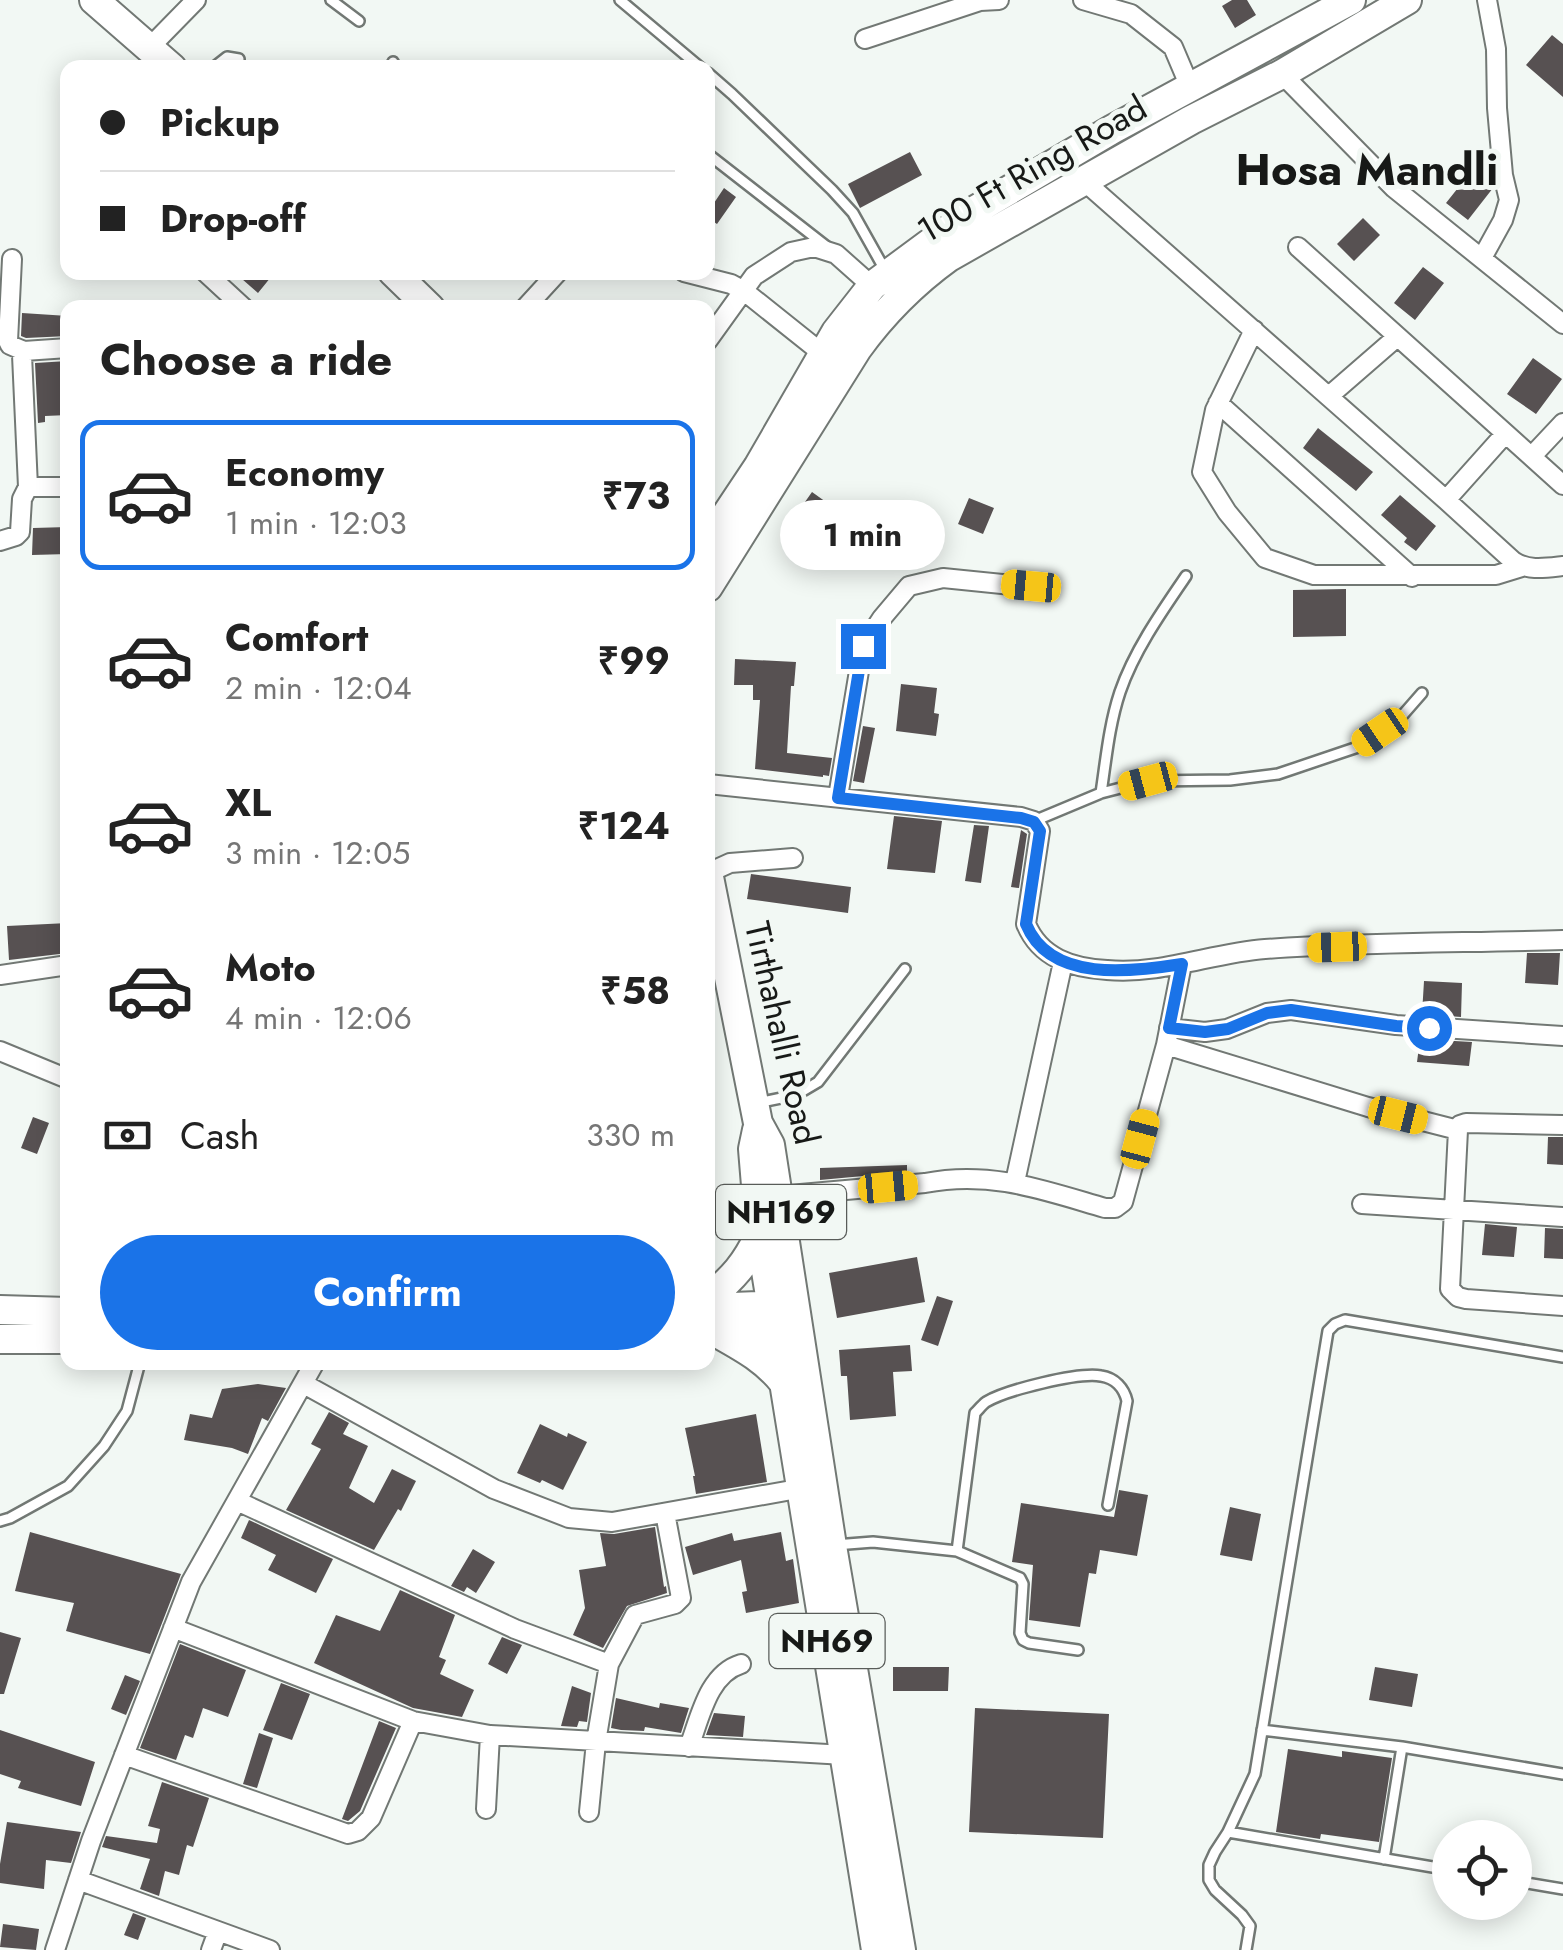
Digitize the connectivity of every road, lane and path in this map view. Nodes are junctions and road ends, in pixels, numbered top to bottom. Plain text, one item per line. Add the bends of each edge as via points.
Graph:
1 (94, 0) edge
2 (196, 0) edge
3 (331, 0) edge
4 (620, 0) edge
5 (999, 0) edge
6 (1083, 0) edge
7 (1351, 0) edge
8 (1408, 0) edge
9 (1486, 0) edge
10 (1321, 7) edge
11 (359, 21) dead end
12 (865, 38) dead end
13 (150, 47) junction
14 (164, 60) edge
15 (223, 60) edge
16 (238, 60) dead end
17 (691, 60) edge
18 (1282, 74) junction
19 (715, 79) edge
20 (1190, 88) junction
21 (715, 159) edge
22 (1084, 181) junction
23 (1298, 247) dead end
24 (836, 254) junction
25 (1482, 258) junction
26 (12, 259) dead end
27 (214, 280) edge
28 (401, 280) edge
29 (550, 280) edge
30 (715, 280) edge
31 (880, 280) junction
32 (744, 291) junction
33 (235, 300) edge
34 (422, 300) edge
35 (532, 300) edge
36 (1563, 324) edge
37 (715, 330) edge
38 (1254, 330) junction
39 (1397, 336) junction
40 (60, 348) edge
41 (24, 350) junction
42 (823, 354) junction
43 (1329, 396) junction
44 (1218, 403) junction
45 (1563, 423) edge
46 (1505, 434) junction
47 (1532, 456) junction
48 (1563, 485) edge
49 (28, 487) junction
50 (60, 487) edge
51 (1446, 500) junction
52 (715, 532) edge
53 (0, 541) edge
54 (1563, 566) edge
55 (1522, 567) junction
56 (1186, 576) dead end
57 (715, 577) edge
58 (1412, 577) junction
59 (1031, 586) dead end
60 (1422, 693) dead end
61 (715, 785) edge
62 (1101, 793) junction
63 (838, 798) junction
64 (1034, 822) junction
65 (792, 858) dead end
66 (715, 869) edge
67 (715, 907) edge
68 (1563, 940) edge
69 (1063, 962) junction
70 (1182, 964) junction
71 (60, 966) edge
72 (906, 969) dead end
73 (0, 975) edge
74 (1168, 1036) junction
75 (1563, 1036) edge
76 (0, 1051) edge
77 (60, 1075) edge
78 (756, 1113) junction
79 (1563, 1125) edge
80 (1458, 1130) junction
81 (1015, 1182) junction
82 (778, 1196) junction
83 (1362, 1204) dead end
84 (1452, 1211) junction
85 (1563, 1217) edge
86 (760, 1234) junction
87 (715, 1293) edge
88 (1563, 1306) edge
89 (0, 1310) edge
90 (60, 1312) edge
91 (785, 1318) junction
92 (715, 1325) edge
93 (715, 1328) edge
94 (0, 1339) edge
95 (60, 1339) edge
96 (1563, 1357) edge
97 (138, 1370) edge
98 (311, 1370) edge
99 (784, 1383) junction
100 (304, 1384) junction
101 (803, 1488) junction
102 (237, 1501) junction
103 (1108, 1505) dead end
104 (665, 1512) junction
105 (0, 1520) edge
106 (832, 1546) junction
107 (957, 1551) junction
108 (173, 1628) junction
109 (1078, 1650) dead end
110 (609, 1664) junction
111 (741, 1664) dead end
112 (413, 1721) junction
113 (1262, 1730) junction
114 (490, 1735) junction
115 (596, 1742) junction
116 (1402, 1747) junction
117 (690, 1748) junction
118 (845, 1755) junction
119 (124, 1756) junction
120 (1563, 1774) edge
121 (486, 1809) dead end
122 (589, 1812) dead end
123 (1228, 1832) junction
124 (1384, 1859) junction
125 (1432, 1867) edge
126 (78, 1880) junction
127 (1532, 1884) edge
128 (1563, 1889) edge
129 (218, 1931) junction
130 (55, 1950) edge
131 (210, 1950) edge
132 (270, 1950) edge
133 (876, 1950) edge
134 (901, 1950) edge
135 (1246, 1950) edge

1 - 13 main road
2 - 13 street
3 - 11 lane
4 - 17 lane
5 - 12 street
6 - 20 street via 1131,14 1173,47
7 - 10 main road, 100 Ft Ring Road
8 - 18 main road, 100 Ft Ring Road
9 - 25 street via 1509,200
10 - 20 main road, 100 Ft Ring Road
13 - 14 main road
15 - 16 lane
18 - 22 main road, 100 Ft Ring Road
18 - 25 street via 1394,188
19 - 31 lane via 853,213
20 - 31 main road, 100 Ft Ring Road via 972,212
21 - 24 lane
22 - 38 street
22 - 57 main road, 100 Ft Ring Road via 950,257 880,318
23 - 39 street
24 - 31 street
24 - 32 street via 814,247 791,252 754,276
25 - 36 street
26 - 41 street via 8,342
27 - 33 street
28 - 34 main road
29 - 35 street
30 - 32 street
31 - 42 main road, 100 Ft Ring Road
32 - 37 street
32 - 42 street
38 - 43 street
38 - 44 street
39 - 43 street
39 - 46 street
40 - 41 street
41 - 49 street
42 - 52 main road, 100 Ft Ring Road
43 - 51 street
44 - 58 street
44 - 58 street via 1202,472 1265,558 1314,575
45 - 47 street
46 - 47 street
46 - 51 street
47 - 48 street
49 - 50 street
49 - 53 street via 20,532
51 - 55 street
54 - 55 street
55 - 58 street via 1496,575
56 - 62 lane via 1120,690
59 - 63 street via 943,578 909,586 863,646
60 - 62 lane via 1402,717 1358,747 1278,774 1148,781
61 - 63 street
62 - 64 lane
63 - 64 street
64 - 69 street via 1040,831 1026,924 1041,948
65 - 66 street
67 - 78 main road, Tirthahalli Road / NH169
68 - 70 street via 1262,950
69 - 70 street via 1107,970
69 - 81 street
70 - 74 street
71 - 73 street
72 - 78 lane via 818,1082
74 - 75 street via 1216,1031 1291,1010 1396,1026
74 - 80 street via 1368,1108
74 - 81 street via 1123,1202 1105,1208
76 - 77 street
78 - 82 main road, Tirthahalli Road / NH169 via 770,1145
78 - 86 main road, NH169
79 - 80 street via 1466,1123
80 - 84 street
81 - 82 street via 948,1179
82 - 91 main road, Tirthahalli Road / NH169
83 - 84 street
84 - 85 street
84 - 88 street via 1450,1290 1458,1297
86 - 87 main road via 734,1277
86 - 91 main road, NH169
89 - 90 main road
91 - 92 main road
91 - 99 main road, NH69
91 - 106 main road, NH69
93 - 99 main road
94 - 95 main road
96 - 113 lane via 1345,1320 1328,1331
97 - 105 lane via 128,1411 68,1486
98 - 100 street
99 - 101 main road, NH69
100 - 102 street
100 - 104 street via 494,1489 569,1518 612,1522
101 - 104 street
101 - 118 main road, NH69
102 - 108 street
102 - 110 street via 514,1629
103 - 107 lane via 1127,1401 1116,1382 1101,1376 1059,1379 997,1397 975,1413
104 - 110 street via 681,1598 636,1616
106 - 107 lane via 873,1542
106 - 134 main road, NH69
107 - 109 lane via 1020,1578 1024,1640
108 - 112 street
108 - 119 street
110 - 115 street
111 - 117 street via 716,1681
112 - 114 street
112 - 119 street via 371,1818 348,1834
113 - 116 lane
113 - 123 lane via 1255,1774
114 - 115 street
114 - 121 street
115 - 117 street
115 - 122 street
116 - 120 lane
116 - 124 lane
117 - 118 street
118 - 133 main road, NH69
119 - 126 street
123 - 124 lane
123 - 135 lane via 1209,1880 1250,1926
124 - 125 lane
126 - 129 street
126 - 130 street
127 - 128 lane
129 - 131 street
129 - 132 street

